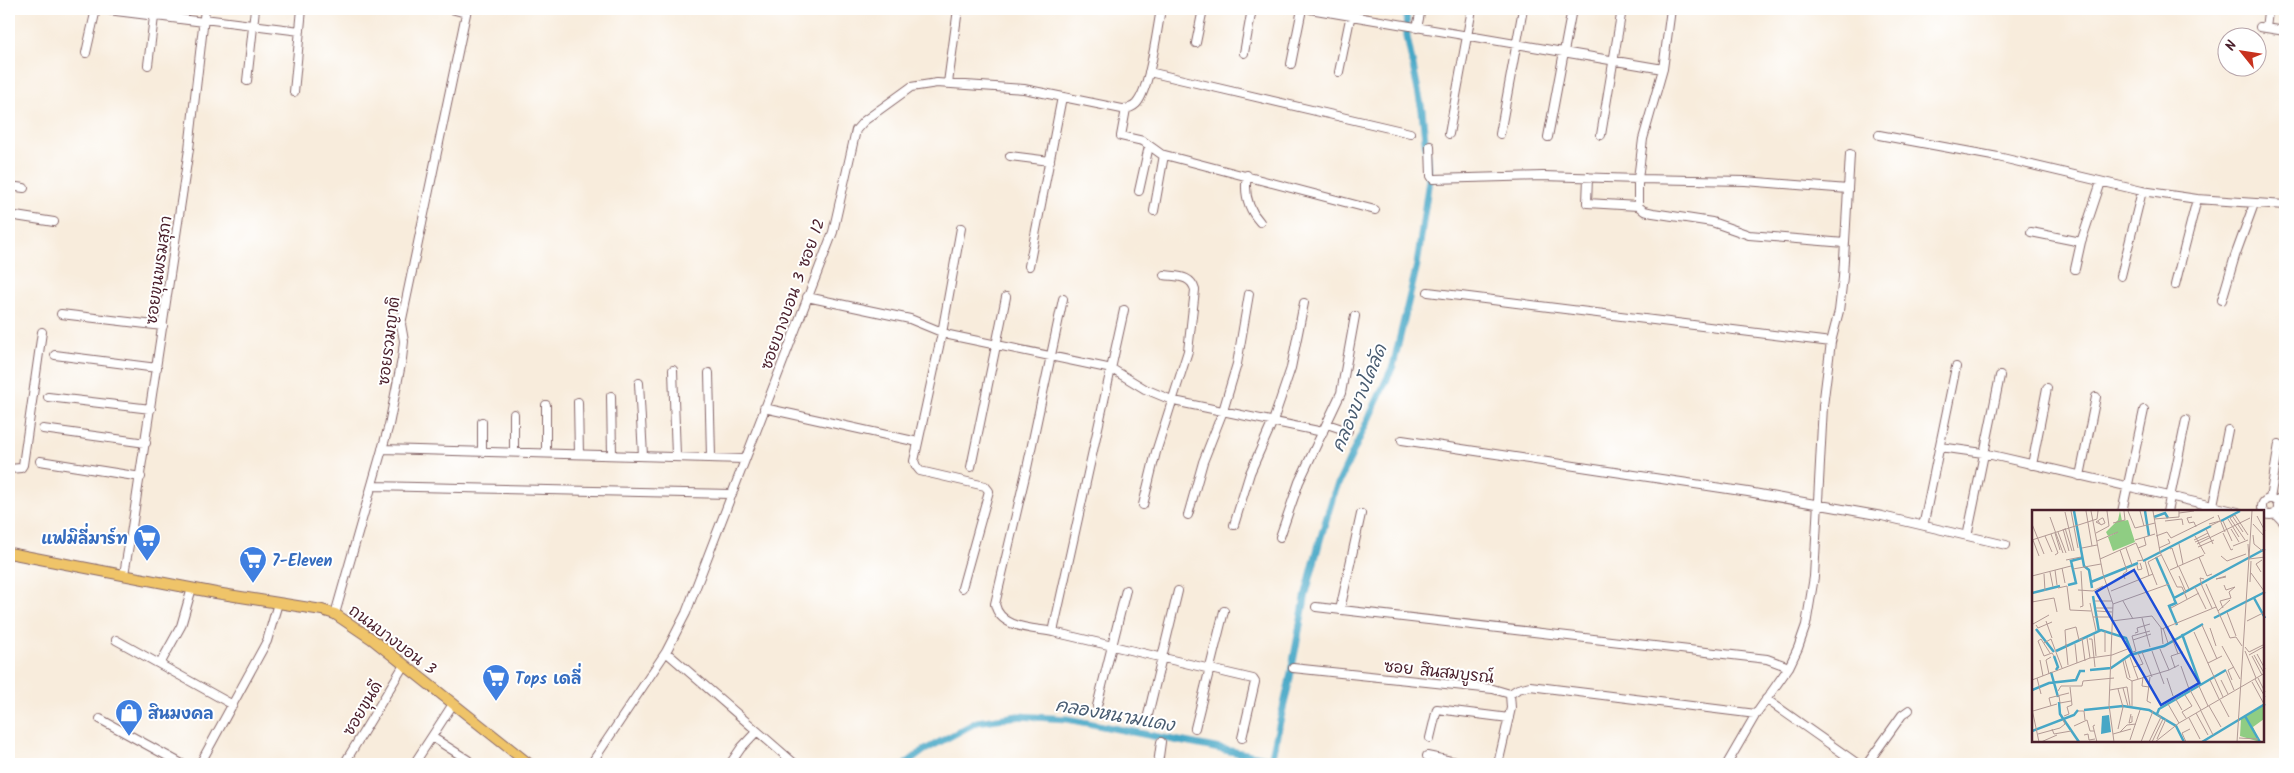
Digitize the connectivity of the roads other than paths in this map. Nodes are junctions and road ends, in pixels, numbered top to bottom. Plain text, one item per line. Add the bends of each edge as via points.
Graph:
1 (96, 9) edge
2 (100, 9) edge
3 (205, 9) edge
4 (255, 9) edge
5 (302, 9) edge
6 (451, 9) edge
7 (958, 9) edge
8 (1161, 9) edge
9 (1203, 9) edge
10 (1252, 9) edge
11 (1302, 9) edge
12 (1310, 9) edge
13 (1421, 9) edge
14 (1472, 9) edge
15 (1523, 9) edge
16 (1572, 9) edge
17 (1622, 9) edge
18 (1671, 9) edge
19 (467, 11) edge
20 (155, 12) edge
21 (1351, 12) edge
22 (2268, 12) dead end
23 (204, 20) junction
24 (253, 26) junction
25 (1414, 27) junction
26 (300, 31) junction
27 (2285, 32) edge
28 (1467, 36) junction
29 (1196, 43) dead end
30 (1516, 45) junction
31 (86, 53) dead end
32 (1244, 53) dead end
33 (1564, 53) junction
34 (1613, 61) junction
35 (1291, 64) dead end
36 (148, 65) dead end
37 (1663, 69) junction
38 (1149, 72) junction
39 (1339, 72) dead end
40 (247, 81) dead end
41 (948, 83) junction
42 (294, 92) dead end
43 (1062, 97) junction
44 (1126, 109) junction
45 (1410, 133) dead end
46 (1449, 134) dead end
47 (1500, 134) dead end
48 (1601, 134) dead end
49 (1879, 135) dead end
50 (1548, 137) dead end
51 (1149, 146) junction
52 (1430, 146) dead end
53 (1850, 154) dead end
54 (1164, 155) junction
55 (1010, 156) dead end
56 (1050, 161) junction
57 (1247, 175) junction
58 (1588, 177) junction
59 (1639, 179) junction
60 (2101, 182) junction
61 (9, 186) edge
62 (24, 188) dead end
63 (1848, 189) junction
64 (1138, 191) dead end
65 (2142, 191) junction
66 (2197, 200) junction
67 (2254, 204) junction
68 (2285, 205) edge
69 (1638, 206) junction
70 (1375, 210) dead end
71 (1154, 211) dead end
72 (9, 215) edge
73 (54, 222) dead end
74 (1260, 222) dead end
75 (961, 228) dead end
76 (2031, 232) dead end
77 (2081, 242) junction
78 (1845, 243) junction
79 (1029, 266) dead end
80 (2075, 269) dead end
81 (1164, 275) dead end
82 (2121, 276) dead end
83 (2175, 285) dead end
84 (1428, 292) dead end
85 (1250, 294) dead end
86 (807, 297) junction
87 (1006, 298) dead end
88 (1063, 299) dead end
89 (2222, 300) dead end
90 (1304, 303) dead end
91 (1124, 310) dead end
92 (61, 314) dead end
93 (1355, 316) dead end
94 (164, 326) junction
95 (42, 332) dead end
96 (942, 332) junction
97 (1831, 342) junction
98 (996, 345) junction
99 (55, 355) dead end
100 (1050, 356) junction
101 (1956, 366) dead end
102 (157, 368) junction
103 (1112, 369) junction
104 (673, 370) dead end
105 (709, 373) dead end
106 (2000, 376) dead end
107 (639, 383) dead end
108 (2047, 388) dead end
109 (610, 396) dead end
110 (48, 397) dead end
111 (2096, 397) dead end
112 (1174, 401) junction
113 (578, 402) dead end
114 (546, 405) dead end
115 (764, 408) junction
116 (151, 410) junction
117 (2144, 410) dead end
118 (1223, 411) junction
119 (514, 414) dead end
120 (2186, 420) dead end
121 (1273, 421) junction
122 (482, 422) dead end
123 (1327, 424) junction
124 (43, 429) dead end
125 (2228, 430) dead end
126 (1348, 431) dead end
127 (1323, 432) junction
128 (1402, 440) dead end
129 (918, 442) junction
130 (146, 443) junction
131 (2279, 444) dead end
132 (1940, 447) junction
133 (382, 449) junction
134 (482, 452) junction
135 (514, 452) junction
136 (546, 453) junction
137 (1983, 453) junction
138 (579, 454) junction
139 (612, 455) junction
140 (643, 456) junction
141 (676, 456) junction
142 (711, 457) junction
143 (744, 459) junction
144 (40, 462) dead end
145 (2032, 465) junction
146 (971, 468) dead end
147 (9, 469) edge
148 (2080, 476) junction
149 (141, 477) junction
150 (372, 486) junction
151 (2127, 487) junction
152 (731, 494) junction
153 (2285, 494) edge
154 (2170, 498) junction
155 (2273, 500) junction
156 (1819, 505) junction
157 (1143, 506) dead end
158 (2212, 509) edge
159 (2122, 510) edge
160 (2167, 510) edge
161 (2263, 510) edge
162 (2264, 513) edge
163 (1361, 514) dead end
164 (2276, 514) junction
165 (1188, 515) dead end
166 (1924, 522) dead end
167 (2285, 524) edge
168 (1234, 525) dead end
169 (1968, 532) dead end
170 (1280, 537) dead end
171 (2006, 545) dead end
172 (9, 553) edge
173 (124, 574) junction
174 (192, 588) junction
175 (962, 588) dead end
176 (1126, 590) dead end
177 (1178, 591) dead end
178 (278, 603) junction
179 (1316, 607) dead end
180 (1340, 610) junction
181 (1224, 611) dead end
182 (335, 614) junction
183 (1053, 632) junction
184 (116, 640) dead end
185 (1112, 646) junction
186 (666, 652) junction
187 (1162, 658) junction
188 (160, 664) junction
189 (404, 665) junction
190 (1789, 667) junction
191 (1294, 668) dead end
192 (1210, 669) junction
193 (1510, 694) junction
194 (1766, 699) junction
195 (453, 704) junction
196 (233, 705) junction
197 (1097, 706) dead end
198 (1909, 710) dead end
199 (1756, 714) junction
200 (100, 718) dead end
201 (1509, 718) junction
202 (1147, 719) dead end
203 (1195, 728) dead end
204 (757, 731) junction
205 (432, 738) junction
206 (1242, 738) dead end
207 (1430, 738) dead end
208 (1161, 742) dead end
209 (1427, 756) dead end
210 (468, 760) dead end
211 (182, 764) edge
212 (200, 764) edge
213 (344, 764) edge
214 (414, 764) edge
215 (528, 764) edge
216 (591, 764) edge
217 (730, 764) edge
218 (795, 764) edge
219 (1158, 764) edge
220 (1466, 764) edge
221 (1498, 764) edge
222 (1727, 764) edge
223 (1858, 764) edge
224 (1867, 764) edge

1 - 31 street
2 - 20 street
3 - 23 street, ซอยขุนพรมสุภา
4 - 24 street
5 - 26 street
6 - 19 street
7 - 41 street
8 - 38 street
9 - 29 street
10 - 32 street
11 - 35 street
12 - 21 street
13 - 25 street
14 - 28 street
15 - 30 street
16 - 33 street
17 - 34 street
18 - 37 street
19 - 133 street, ซอยรวมญาติ via 401,324 404,341 402,359
20 - 23 street
20 - 36 street
21 - 25 street
21 - 39 street
22 - 27 street via 2263,27
23 - 24 street
23 - 94 street, ซอยขุนพรมสุภา
24 - 26 street
24 - 40 street
25 - 28 street
26 - 42 street
28 - 30 street
28 - 46 street
30 - 33 street
30 - 47 street
33 - 34 street
33 - 50 street
34 - 37 street
34 - 48 street
37 - 59 street via 1643,139
38 - 44 street via 1142,95 1136,104
38 - 45 street
41 - 43 street, ซอยบางบอน 3 ซอย 12 via 1024,89
41 - 86 street, ซอยบางบอน 3 ซอย 12 via 911,87 856,130 833,232
43 - 44 street, ซอยบางบอน 3 ซอย 12
43 - 56 street
44 - 51 street via 1121,136
49 - 60 street via 1998,157
51 - 54 street
51 - 64 street
52 - 58 street via 1433,179
53 - 63 street
54 - 57 street
54 - 71 street
55 - 56 street
56 - 79 street
57 - 70 street
57 - 74 street via 1245,191 1253,215
58 - 59 street
58 - 69 street via 1587,203
59 - 63 street via 1745,181
59 - 69 street
60 - 65 street
60 - 77 street
61 - 62 street
63 - 78 street
65 - 66 street
65 - 82 street
66 - 67 street
66 - 83 street
67 - 68 street
67 - 89 street
69 - 78 street via 1644,211 1712,222 1749,235
72 - 73 street
75 - 96 street
76 - 77 street
77 - 80 street
78 - 97 street via 1839,311
81 - 112 street via 1188,278 1195,290 1188,351
84 - 97 street
85 - 118 street via 1238,364
86 - 96 street via 910,319
86 - 115 street, ซอยบางบอน 3 ซอย 12
87 - 98 street
88 - 100 street
90 - 121 street via 1291,368
91 - 103 street
92 - 94 street
93 - 123 street via 1341,393
94 - 102 street, ซอยขุนพรมสุภา
95 - 147 street via 23,464 21,468
96 - 98 street
96 - 129 street
97 - 156 street via 1823,406
98 - 100 street
98 - 146 street
99 - 102 street
100 - 103 street
100 - 183 street via 995,604 996,610 1008,622
101 - 132 street
102 - 116 street, ซอยขุนพรมสุภา
103 - 112 street via 1145,389
103 - 183 street
104 - 141 street
105 - 142 street
106 - 137 street
107 - 140 street
108 - 145 street
109 - 139 street
110 - 116 street
111 - 148 street
112 - 118 street
112 - 157 street via 1156,452
113 - 138 street
114 - 136 street
115 - 129 street
115 - 143 street, ซอยบางบอน 3 ซอย 12
116 - 130 street, ซอยขุนพรมสุภา
117 - 151 street
118 - 121 street
118 - 165 street via 1203,462
119 - 135 street
120 - 154 street
121 - 127 street
121 - 168 street via 1250,473
122 - 134 street
123 - 126 street
123 - 127 street
124 - 130 street
125 - 158 street
127 - 170 street via 1299,482
128 - 156 street
129 - 175 street via 914,461 920,471 985,486 989,491
130 - 149 street, ซอยขุนพรมสุภา
131 - 155 street
132 - 137 street
132 - 166 street
133 - 134 street
133 - 150 street, ซอยรวมญาติ
134 - 135 street
135 - 136 street
136 - 138 street
137 - 145 street
137 - 169 street
138 - 139 street
139 - 140 street
140 - 141 street
141 - 142 street
142 - 143 street
143 - 152 street, ซอยบางบอน 3 ซอย 12
144 - 149 street
145 - 148 street
148 - 151 street
149 - 173 street, ซอยขุนพรมสุภา
150 - 152 street
150 - 182 street, ซอยรวมญาติ
151 - 154 street
151 - 159 street
152 - 186 street, ซอยบางบอน 3 ซอย 12 via 686,613
153 - 155 street
154 - 158 street
154 - 160 street
155 - 161 street via 2263,503
155 - 164 street via 2278,506
156 - 171 street
156 - 190 street via 1810,600 1798,648
162 - 164 street
163 - 180 street
164 - 167 street
172 - 173 main road, ถนนบางบอน 3
173 - 174 main road, ถนนบางบอน 3
174 - 178 main road, ถนนบางบอน 3
174 - 188 street via 181,626
176 - 185 street
177 - 187 street
178 - 182 main road, ถนนบางบอน 3
178 - 196 street via 267,641
179 - 180 street
180 - 190 street via 1768,659
181 - 192 street
182 - 189 main road, ถนนบางบอน 3
183 - 185 street
184 - 188 street
185 - 187 street
185 - 197 street
186 - 204 street
186 - 216 street, ซอยบางบอน 3 ซอย 12
187 - 192 street
187 - 202 street
188 - 196 street
189 - 195 main road, ถนนบางบอน 3
189 - 213 street, ซอยขุนดี
190 - 194 street
191 - 193 street, ซอย สินสมบูรณ์ via 1493,689
192 - 203 street
192 - 206 street via 1255,682
193 - 199 street via 1530,686
193 - 201 street, ซอย สินสมบูรณ์
194 - 199 street
194 - 223 street
195 - 205 street
195 - 215 main road, ถนนบางบอน 3
196 - 212 street
198 - 224 street
199 - 222 street
200 - 211 street
201 - 207 street via 1437,709
201 - 221 street, ซอย สินสมบูรณ์
204 - 217 street
204 - 218 street
205 - 210 street
205 - 214 street
208 - 219 street
209 - 220 street

